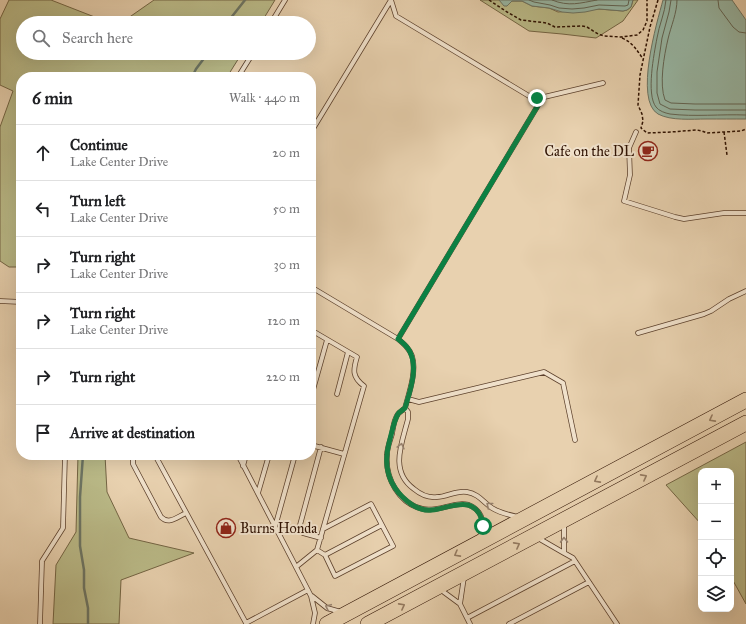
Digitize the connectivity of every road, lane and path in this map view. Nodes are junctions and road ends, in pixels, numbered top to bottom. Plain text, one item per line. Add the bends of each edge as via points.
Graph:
1 (285, 0) edge
2 (391, 0) edge
3 (489, 0) edge
4 (647, 0) edge
5 (658, 0) edge
6 (275, 16) edge
7 (621, 37) junction
8 (643, 59) junction
9 (249, 60) edge
10 (241, 72) edge
11 (603, 83) dead end
12 (540, 98) junction
13 (316, 124) edge
14 (746, 129) edge
15 (636, 132) dead end
16 (724, 132) junction
17 (727, 155) dead end
18 (746, 213) edge
19 (316, 290) edge
20 (746, 291) edge
21 (0, 301) edge
22 (16, 302) edge
23 (316, 333) edge
24 (638, 333) dead end
25 (398, 339) junction
26 (327, 340) junction
27 (348, 352) junction
28 (316, 379) edge
29 (336, 394) dead end
30 (408, 399) junction
31 (746, 400) edge
32 (405, 408) junction
33 (746, 423) edge
34 (575, 440) dead end
35 (316, 446) edge
36 (321, 447) junction
37 (344, 454) junction
38 (65, 460) edge
39 (133, 460) edge
40 (158, 460) edge
41 (241, 460) edge
42 (245, 460) edge
43 (268, 460) edge
44 (294, 460) edge
45 (244, 466) junction
46 (258, 494) junction
47 (186, 513) junction
48 (525, 518) junction
49 (564, 520) junction
50 (382, 525) junction
51 (275, 527) junction
52 (323, 529) junction
53 (535, 536) junction
54 (320, 538) junction
55 (478, 543) junction
56 (317, 550) junction
57 (564, 553) junction
58 (325, 555) junction
59 (575, 561) junction
60 (296, 567) junction
61 (464, 573) junction
62 (589, 582) junction
63 (438, 587) junction
64 (308, 590) junction
65 (311, 596) junction
66 (460, 604) junction
67 (347, 613) junction
68 (467, 618) junction
69 (329, 623) edge
70 (40, 624) edge
71 (313, 624) edge
72 (368, 624) edge
73 (470, 624) edge
74 (509, 624) edge
75 (616, 624) edge

1 - 6 lane
2 - 12 lane via 396,16 529,96
2 - 13 lane
3 - 7 path via 522,20 547,23 555,27 582,26 604,36
4 - 7 path via 643,30 637,35
5 - 8 path
7 - 8 path via 635,47
8 - 16 path via 638,105 643,121 641,128 646,133 697,130 707,133
9 - 10 lane
11 - 12 lane
12 - 25 lane via 540,102
14 - 16 path
15 - 18 lane via 629,148 630,175 624,201 684,219
16 - 17 path
19 - 25 lane
20 - 24 lane via 704,314
21 - 22 lane
23 - 26 lane
25 - 30 lane via 405,344 412,356 414,371
26 - 27 lane
26 - 28 lane
27 - 29 lane
27 - 37 lane via 357,357 354,372 364,386
30 - 32 lane
30 - 34 lane via 419,402 544,372 562,383
31 -> 48 highway
48 -> 32 lane via 499,511 472,493 461,491 432,497 411,487 403,477 398,458 408,419
32 - 55 lane via 398,414 386,456 389,477 397,492 410,504 423,510 460,504 472,507 481,515 482,520 483,526
49 -> 33 highway
35 - 36 lane
36 - 37 lane
36 - 54 lane via 300,525 303,533
37 - 52 lane
38 - 70 lane via 63,528 42,561
39 - 47 lane via 161,517 168,521
40 - 47 lane
41 - 45 lane
42 - 45 lane
43 - 46 lane
44 - 51 lane
45 - 46 lane
46 - 51 lane
47 - 64 lane via 246,623
48 - 55 highway
49 - 53 highway
57 -> 49 lane
50 - 52 lane via 371,504
50 - 58 lane
50 - 58 lane via 393,546 335,576
51 - 60 lane
52 - 54 lane
53 - 57 lane
61 -> 53 highway
54 - 56 lane
55 -> 67 highway
56 - 58 lane
56 - 60 lane
57 - 59 lane
59 - 62 lane
59 - 68 lane
60 - 64 lane
61 - 63 highway
61 - 66 lane
62 - 74 lane
62 - 75 lane
63 - 66 lane
72 -> 63 highway
64 - 65 lane
67 -> 65 lane via 327,608
65 - 71 lane via 315,613
66 - 68 lane
67 - 69 highway
68 - 73 lane

